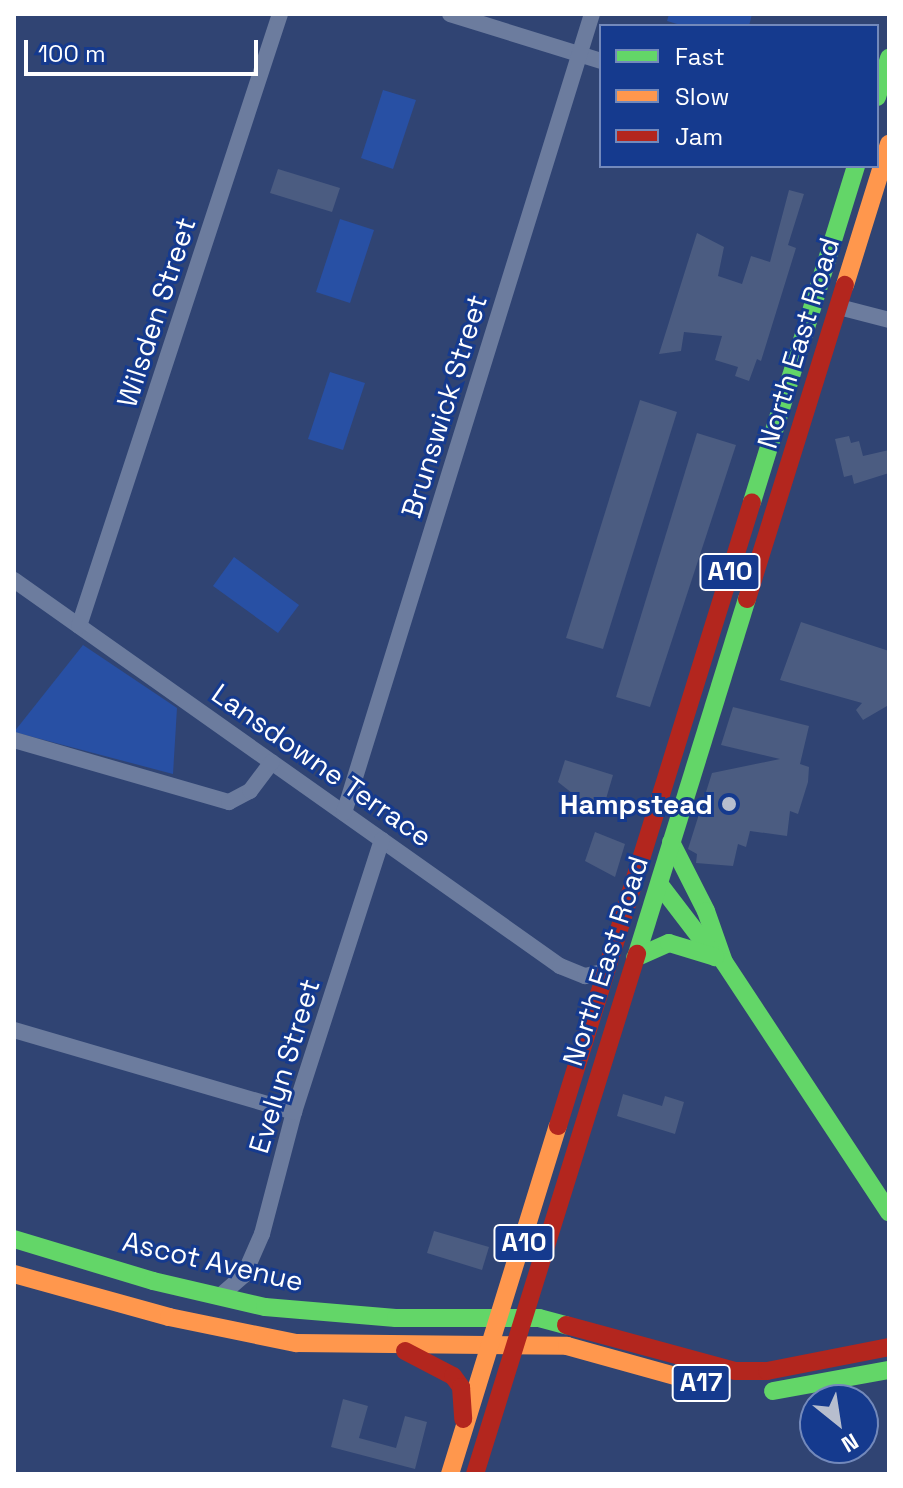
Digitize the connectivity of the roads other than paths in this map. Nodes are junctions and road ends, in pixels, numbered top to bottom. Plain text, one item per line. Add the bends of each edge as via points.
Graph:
1 (280, 14) edge
2 (450, 14) edge
3 (592, 14) edge
4 (580, 55) junction
5 (889, 58) edge
6 (599, 60) edge
7 (879, 90) edge
8 (855, 168) edge
9 (878, 168) edge
10 (839, 307) junction
11 (886, 319) edge
12 (14, 580) edge
13 (79, 626) junction
14 (14, 740) edge
15 (272, 762) junction
16 (344, 813) junction
17 (382, 840) junction
18 (671, 842) junction
19 (646, 843) junction
20 (660, 885) junction
21 (635, 958) junction
22 (720, 959) junction
23 (606, 971) junction
24 (14, 1030) edge
25 (294, 1112) junction
26 (889, 1212) edge
27 (14, 1239) edge
28 (14, 1274) edge
29 (218, 1297) junction
30 (500, 1318) junction
31 (522, 1318) junction
32 (515, 1344) junction
33 (490, 1346) junction
34 (889, 1347) edge
35 (401, 1348) junction
36 (889, 1370) edge
37 (463, 1433) junction
38 (450, 1474) edge
39 (475, 1474) edge

1 - 13 street, Wilsden Street
2 - 4 street
3 - 4 street, Brunswick Street
4 - 6 street
4 - 16 street, Brunswick Street
5 - 7 main road
8 - 19 main road, North East Road / A10
9 - 10 main road, North East Road / A10
10 - 11 street
10 - 18 main road, North East Road / A10
12 - 13 street, Lansdowne Terrace
13 - 15 street, Lansdowne Terrace
14 - 15 street via 229,802 250,791
15 - 16 street, Lansdowne Terrace
16 - 17 street, Lansdowne Terrace
17 - 23 street, Lansdowne Terrace via 572,972 585,976
17 - 25 street, Evelyn Street
18 - 20 main road, North East Road / A10
18 - 22 main road via 706,911
19 - 20 main road
19 - 23 main road, North East Road / A10
20 - 21 main road, North East Road / A10
20 - 22 main road
21 - 22 main road via 669,943
21 - 31 main road, North East Road / A10
22 - 26 main road
23 - 30 main road, North East Road / A10
24 - 25 street
25 - 29 street, Evelyn Street via 262,1234 244,1275
27 - 29 main road, Ascot Avenue / A17
28 - 35 main road, A17 via 238,1333 324,1346
29 - 30 main road, Ascot Avenue / A17 via 351,1316
30 - 31 main road, A17
30 - 33 main road, North East Road / A10
31 - 32 main road, North East Road / A10
31 - 34 main road, A17 via 570,1324 735,1371 767,1371
32 - 33 main road, A17
32 - 36 main road, A17 via 577,1348 745,1391 784,1390
32 - 39 main road, North East Road / A10
33 - 35 main road, A17
33 - 37 main road, North East Road / A10
35 - 37 main road via 459,1383
37 - 38 main road, North East Road / A10

